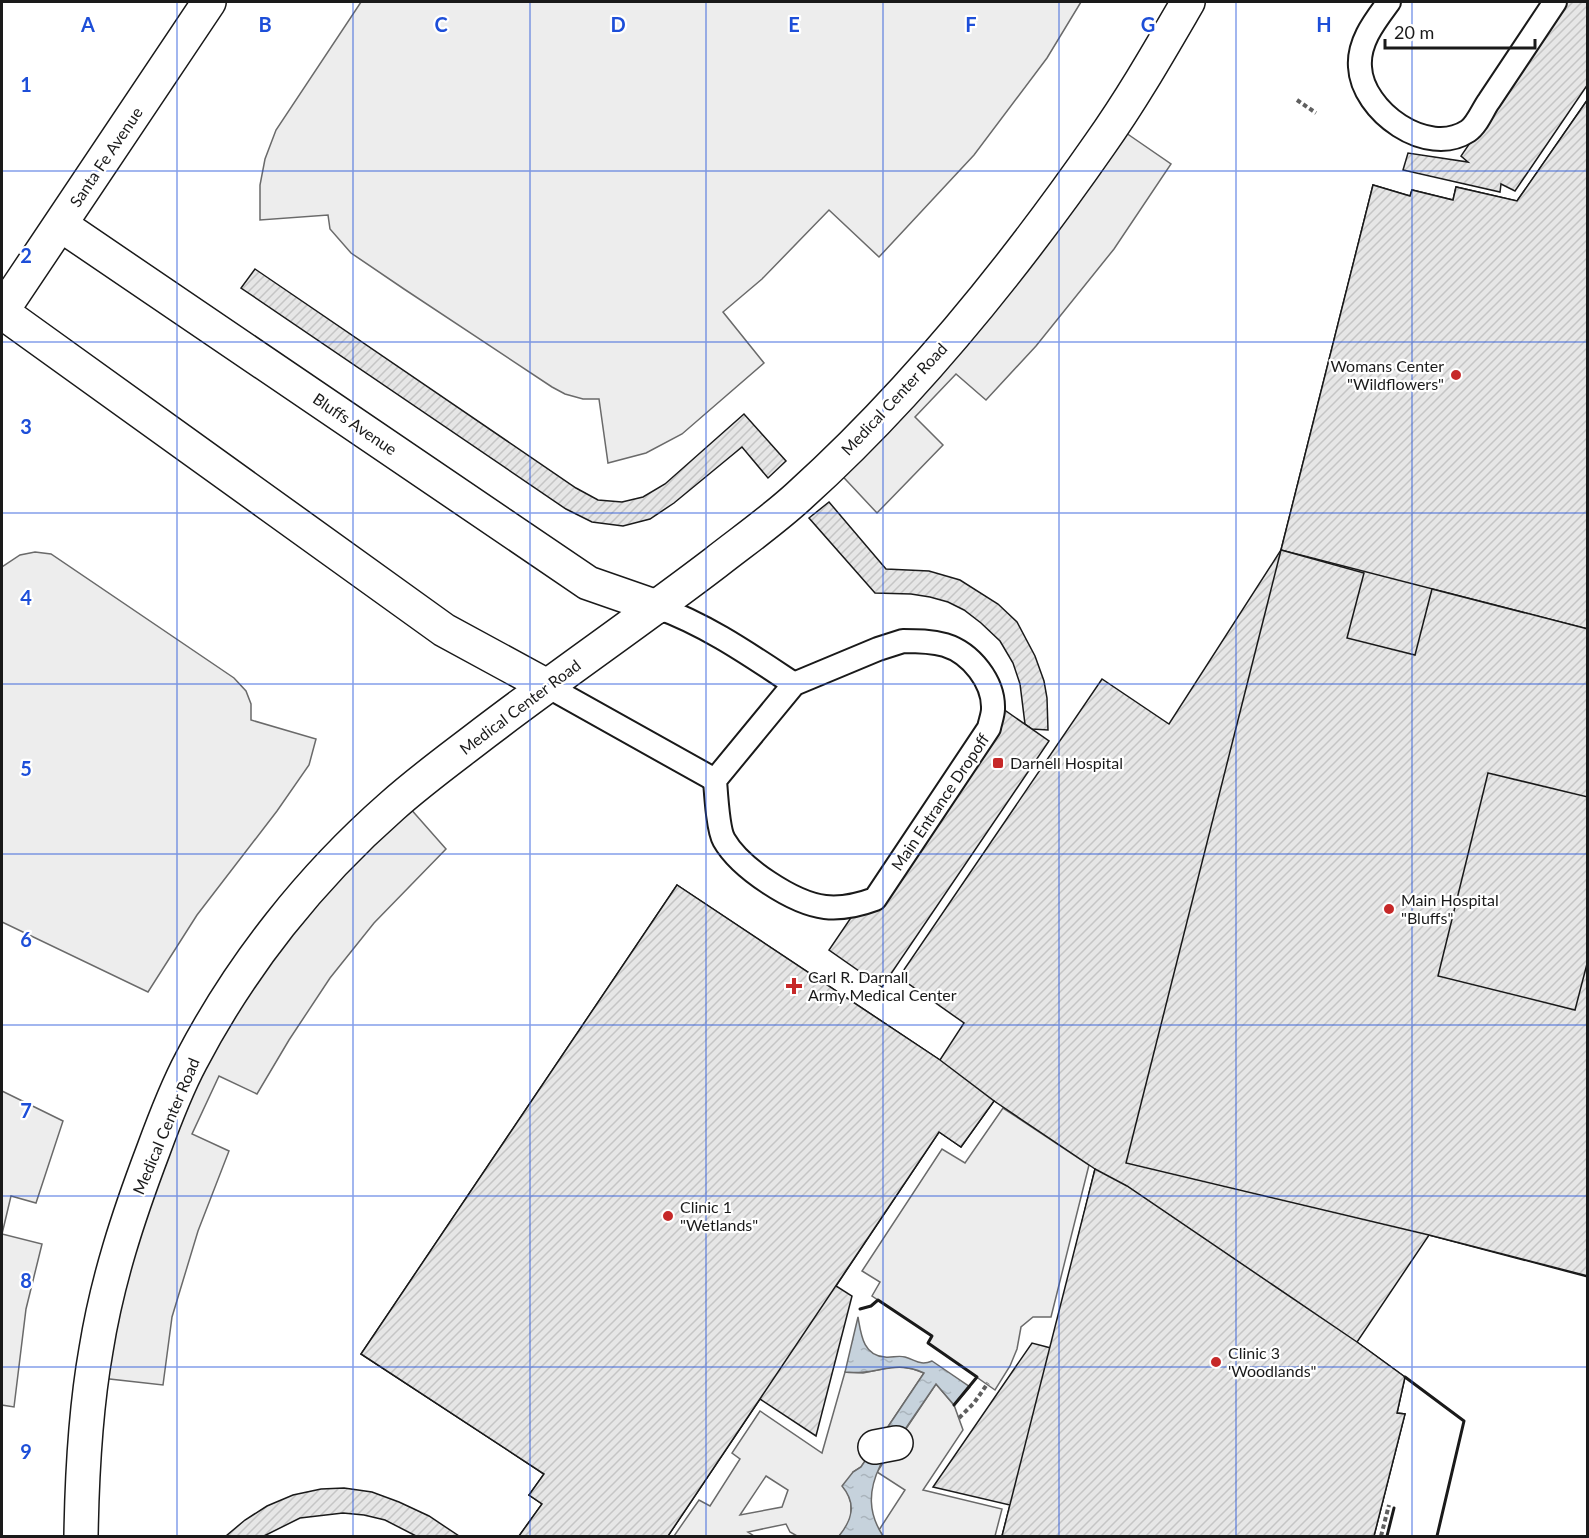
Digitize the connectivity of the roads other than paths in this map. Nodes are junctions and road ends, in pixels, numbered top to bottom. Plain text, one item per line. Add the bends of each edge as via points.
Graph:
1 (209, 2) edge
2 (1188, 2) edge
3 (1389, 2) edge
4 (1556, 2) edge
5 (61, 225) junction
6 (2, 312) edge
7 (657, 607) junction
8 (794, 684) junction
9 (548, 686) junction
10 (715, 780) junction
11 (81, 1536) edge

1 - 5 street, Santa Fe Avenue
2 - 7 street, Medical Center Road via 1102,143 968,318 914,381 796,498
3 - 4 lane via 1362,44 1361,81 1393,121 1425,137 1442,139 1470,130
5 - 6 street, Santa Fe Avenue
5 - 7 street, Bluffs Avenue via 588,583
6 - 9 street via 444,630
7 - 8 lane via 733,644
7 - 9 street, Medical Center Road
8 - 10 lane, Main Entrance Dropoff
8 - 10 lane, Main Entrance Dropoff via 903,641 926,641 947,645 968,658 982,673 991,692 993,710 989,728 875,899 855,906 805,903 750,870 723,838
9 - 10 lane
9 - 11 street, Medical Center Road via 396,802 352,843 267,940 191,1062 126,1222 109,1285 87,1411

